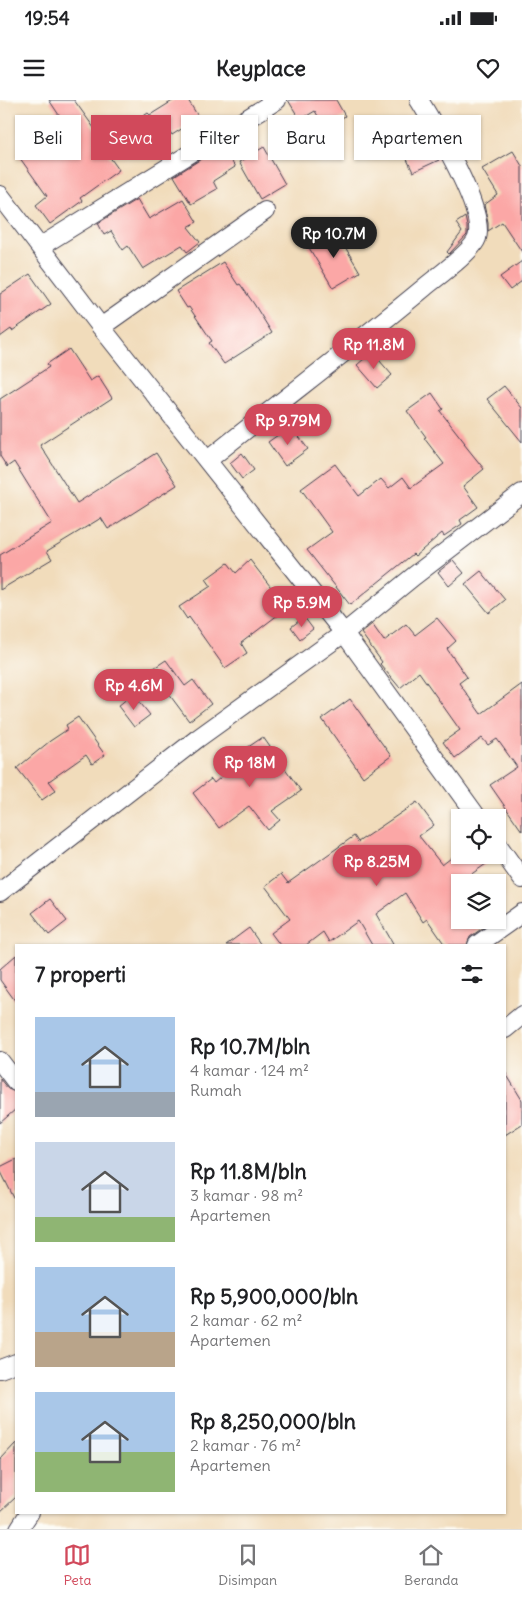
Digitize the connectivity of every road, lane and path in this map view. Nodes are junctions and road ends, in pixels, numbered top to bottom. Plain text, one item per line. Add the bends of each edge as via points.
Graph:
1 (276, 100) edge
2 (419, 100) edge
3 (0, 195) edge
4 (265, 211) dead end
5 (41, 246) junction
6 (101, 327) junction
7 (208, 460) junction
8 (522, 494) edge
9 (344, 633) junction
10 (471, 809) edge
11 (506, 856) edge
12 (522, 879) edge
13 (0, 892) edge
14 (522, 913) edge
15 (478, 944) edge
16 (522, 1015) edge
17 (506, 1028) edge
18 (0, 1061) edge
19 (15, 1081) edge
20 (15, 1363) edge
21 (0, 1369) edge
22 (29, 1514) edge
23 (19, 1529) edge

1 - 5 street
2 - 7 street via 462,178 474,209 477,239 464,255 384,321
3 - 5 street
4 - 6 street
5 - 6 street
6 - 7 street
7 - 9 street
8 - 9 street
9 - 10 street
9 - 13 street via 197,739
11 - 12 street
14 - 15 street
16 - 17 street
18 - 19 street
20 - 21 street
22 - 23 street

